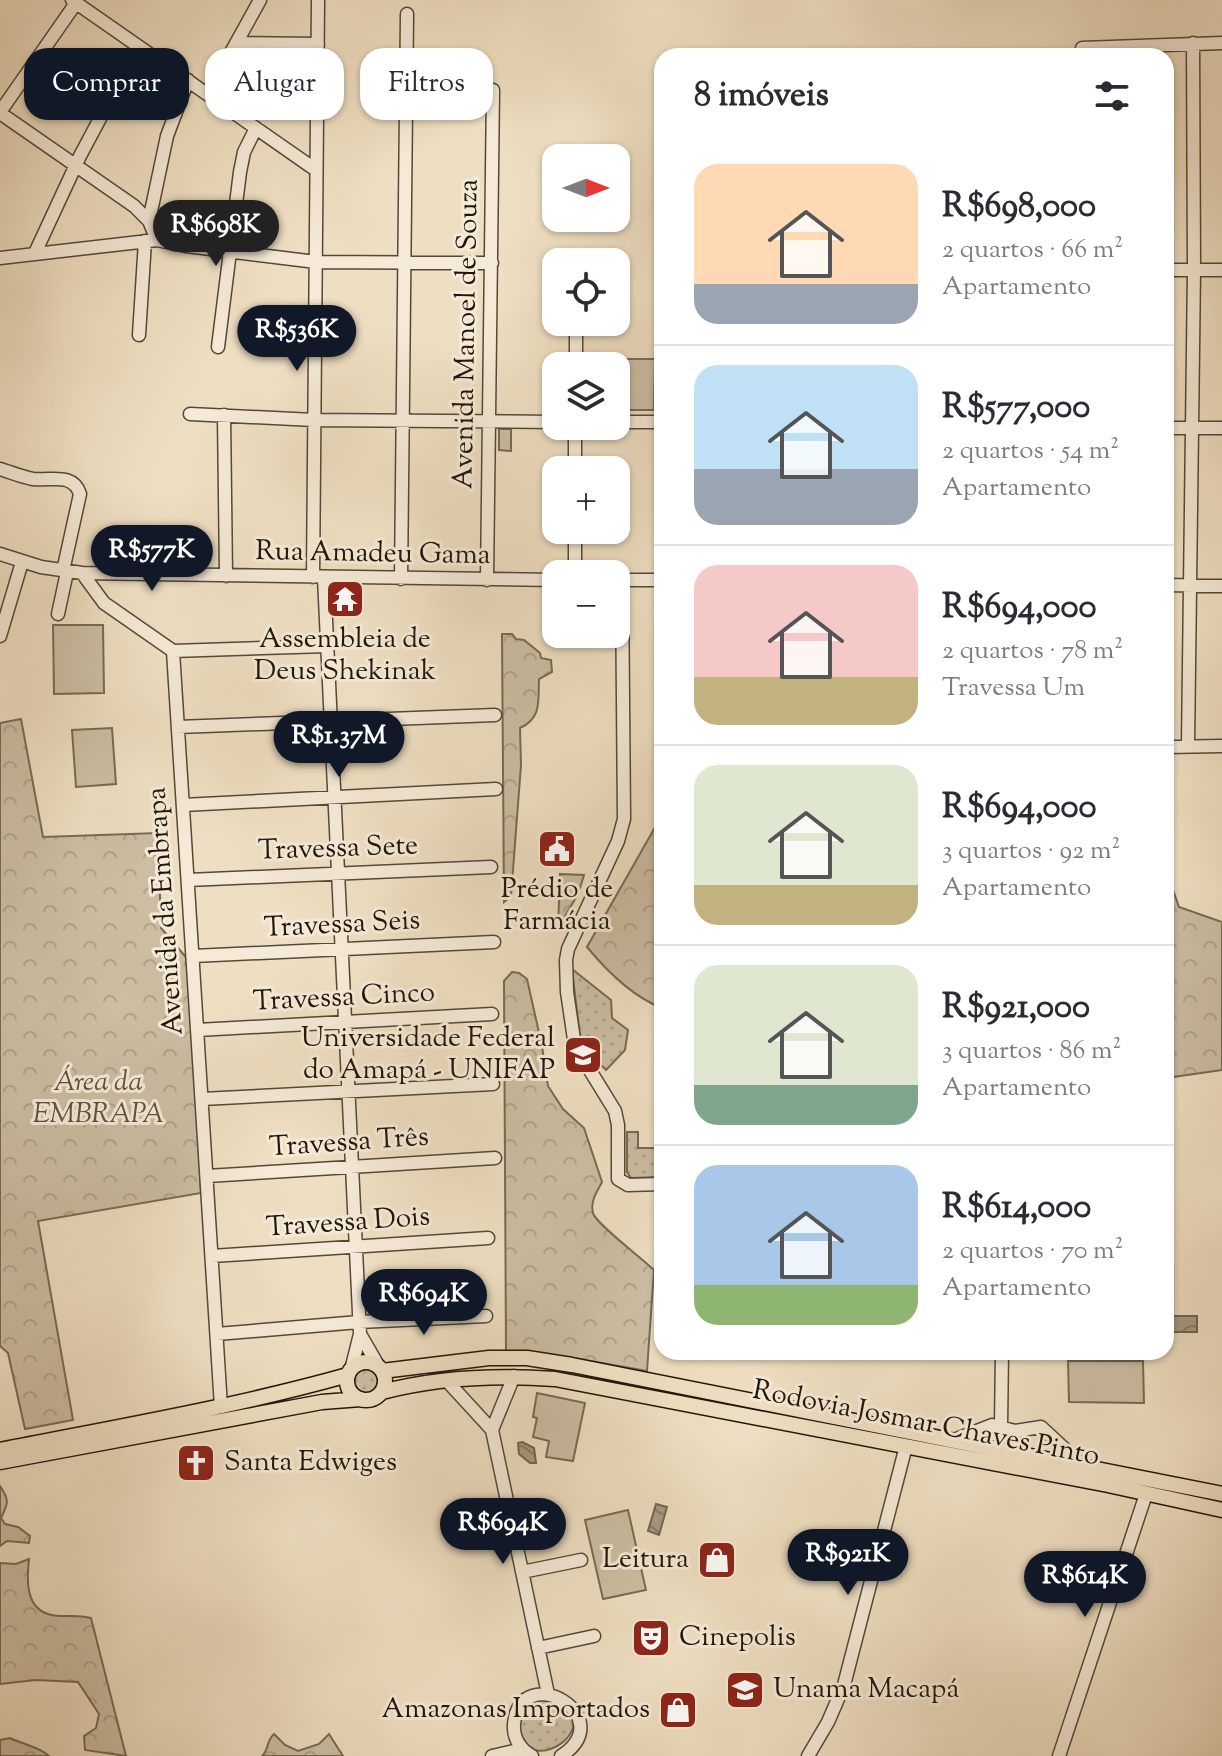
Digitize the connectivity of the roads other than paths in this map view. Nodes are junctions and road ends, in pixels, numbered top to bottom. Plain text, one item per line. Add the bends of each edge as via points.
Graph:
1 (260, 0) edge
2 (318, 0) edge
3 (74, 1) edge
4 (407, 14) dead end
5 (236, 43) junction
6 (1193, 43) junction
7 (1222, 43) edge
8 (318, 44) junction
9 (138, 47) joint
10 (233, 48) edge
11 (1082, 48) dead end
12 (0, 112) edge
13 (173, 120) edge
14 (245, 120) edge
15 (493, 120) edge
16 (256, 128) junction
17 (77, 165) junction
18 (316, 170) junction
19 (149, 221) junction
20 (151, 241) junction
21 (231, 252) junction
22 (35, 253) junction
23 (0, 258) edge
24 (316, 262) junction
25 (404, 262) junction
26 (492, 263) junction
27 (1174, 270) edge
28 (1194, 270) junction
29 (1222, 270) edge
30 (139, 335) dead end
31 (218, 347) dead end
32 (190, 414) dead end
33 (224, 415) junction
34 (314, 420) junction
35 (402, 421) junction
36 (490, 422) junction
37 (542, 422) edge
38 (630, 422) edge
39 (654, 422) edge
40 (1174, 428) edge
41 (1193, 428) junction
42 (1222, 428) edge
43 (0, 469) edge
44 (0, 554) edge
45 (22, 562) junction
46 (65, 571) junction
47 (82, 573) junction
48 (226, 576) junction
49 (319, 577) junction
50 (401, 579) junction
51 (487, 580) junction
52 (542, 580) edge
53 (630, 580) edge
54 (654, 580) edge
55 (1174, 585) edge
56 (1191, 585) junction
57 (1222, 586) edge
58 (58, 614) dead end
59 (0, 636) edge
60 (327, 646) junction
61 (620, 648) edge
62 (173, 651) junction
63 (495, 715) dead end
64 (331, 721) junction
65 (178, 727) junction
66 (1188, 746) junction
67 (1222, 746) edge
68 (1174, 747) edge
69 (496, 789) dead end
70 (335, 797) junction
71 (183, 805) junction
72 (491, 867) dead end
73 (338, 873) junction
74 (188, 880) junction
75 (494, 942) dead end
76 (342, 949) junction
77 (193, 956) junction
78 (492, 1014) dead end
79 (345, 1022) junction
80 (198, 1030) junction
81 (493, 1084) dead end
82 (348, 1091) junction
83 (202, 1099) junction
84 (495, 1158) dead end
85 (352, 1167) junction
86 (207, 1176) junction
87 (654, 1184) edge
88 (488, 1238) dead end
89 (356, 1247) junction
90 (212, 1256) junction
91 (486, 1316) dead end
92 (359, 1328) junction
93 (217, 1334) junction
94 (1002, 1360) edge
95 (381, 1369) junction
96 (350, 1372) junction
97 (514, 1376) junction
98 (447, 1381) junction
99 (382, 1392) junction
100 (361, 1399) junction
101 (221, 1407) junction
102 (502, 1407) junction
103 (477, 1414) junction
104 (1001, 1426) junction
105 (492, 1430) junction
106 (954, 1440) junction
107 (906, 1446) junction
108 (0, 1450) edge
109 (0, 1462) edge
110 (1083, 1466) junction
111 (1146, 1494) junction
112 (1222, 1494) edge
113 (1222, 1510) edge
114 (581, 1560) dead end
115 (522, 1572) junction
116 (594, 1636) dead end
117 (538, 1648) junction
118 (548, 1694) junction
119 (527, 1753) edge
120 (492, 1756) edge
121 (561, 1756) edge
122 (808, 1756) edge
123 (1059, 1756) edge

1 - 5 street
2 - 8 street
3 - 9 street
3 - 12 street
4 - 25 street
5 - 8 street
5 - 10 street
6 - 7 street
6 - 11 street
6 - 28 street
8 - 18 street
9 - 17 street
12 - 17 street
13 - 19 street
14 - 16 street
15 - 26 street, Avenida Manoel de Souza
16 - 18 street
16 - 21 street via 243,157
17 - 19 street
17 - 22 street
18 - 24 street
19 - 20 street
20 - 21 street
20 - 22 street
20 - 30 street
21 - 24 street
21 - 31 street
22 - 23 street
24 - 25 street
24 - 34 street
25 - 26 street
25 - 35 street
26 - 36 street, Avenida Manoel de Souza
27 - 28 street
28 - 29 street
28 - 41 street
32 - 33 street
33 - 34 street
33 - 48 street
34 - 35 street
34 - 49 street
35 - 36 street
35 - 50 street
36 - 37 street
36 - 51 street, Avenida Manoel de Souza
38 - 39 street
40 - 41 street
41 - 42 street
41 - 56 street
43 - 46 street via 33,479 68,479 79,490
44 - 45 street, Rua Amadeu Gama
45 - 46 street, Rua Amadeu Gama
45 - 59 street
46 - 47 street, Rua Amadeu Gama
46 - 58 street
47 - 48 street, Rua Amadeu Gama
47 - 62 street via 104,603
48 - 49 street, Rua Amadeu Gama
49 - 50 street, Rua Amadeu Gama
49 - 60 street
50 - 51 street, Rua Amadeu Gama
51 - 52 street, Rua Amadeu Gama
53 - 54 street
55 - 56 street
56 - 57 street
56 - 66 street
60 - 62 street
60 - 64 street
61 - 87 street via 624,819 568,949 567,992 575,1046 615,1111 618,1179 628,1185
62 - 65 street, Avenida da Embrapa
63 - 64 street
64 - 65 street
64 - 70 street
65 - 71 street, Avenida da Embrapa
66 - 67 street
66 - 68 street
69 - 70 street
70 - 71 street
70 - 73 street
71 - 74 street, Avenida da Embrapa
72 - 73 street, Travessa Sete
73 - 74 street, Travessa Sete
73 - 76 street
74 - 77 street, Avenida da Embrapa
75 - 76 street, Travessa Seis
76 - 77 street, Travessa Seis
76 - 79 street
77 - 80 street, Avenida da Embrapa
78 - 79 street, Travessa Cinco
79 - 80 street, Travessa Cinco
79 - 82 street
80 - 83 street, Avenida da Embrapa
81 - 82 street
82 - 83 street
82 - 85 street
83 - 86 street, Avenida da Embrapa
84 - 85 street, Travessa Três
85 - 86 street, Travessa Três
85 - 89 street
86 - 90 street, Avenida da Embrapa
88 - 89 street, Travessa Dois
89 - 90 street, Travessa Dois
89 - 92 street
90 - 93 street, Avenida da Embrapa
91 - 92 street
92 - 93 street
92 - 95 street
92 - 96 street
93 - 101 street, Avenida da Embrapa
94 - 104 street
95 - 96 main road, Rodovia Josmar Chaves Pinto via 365,1362
95 - 99 main road
95 - 106 main road, Rodovia Josmar Chaves Pinto via 527,1358
96 - 100 main road via 350,1391
96 - 101 main road, Rodovia Josmar Chaves Pinto
97 - 98 main road, Rodovia Josmar Chaves Pinto
97 - 102 street
97 - 107 main road, Rodovia Josmar Chaves Pinto via 555,1379
98 - 99 main road, Rodovia Josmar Chaves Pinto
98 - 103 street
99 - 100 main road, Rodovia Josmar Chaves Pinto
100 - 109 main road, Rodovia Josmar Chaves Pinto
101 - 108 main road, Rodovia Josmar Chaves Pinto
102 - 103 street
102 - 105 street
103 - 105 street
104 - 106 street
104 - 110 street via 1015,1431 1041,1427
105 - 115 street
106 - 110 main road, Rodovia Josmar Chaves Pinto
107 - 111 main road, Rodovia Josmar Chaves Pinto
107 - 122 street via 844,1685
110 - 112 main road, Rodovia Josmar Chaves Pinto
111 - 113 main road, Rodovia Josmar Chaves Pinto
111 - 123 street
114 - 115 street
115 - 117 street
116 - 117 street
117 - 118 street
118 - 119 street via 531,1698 518,1710 516,1739
118 - 121 street via 565,1700 578,1720 577,1738
119 - 120 street

